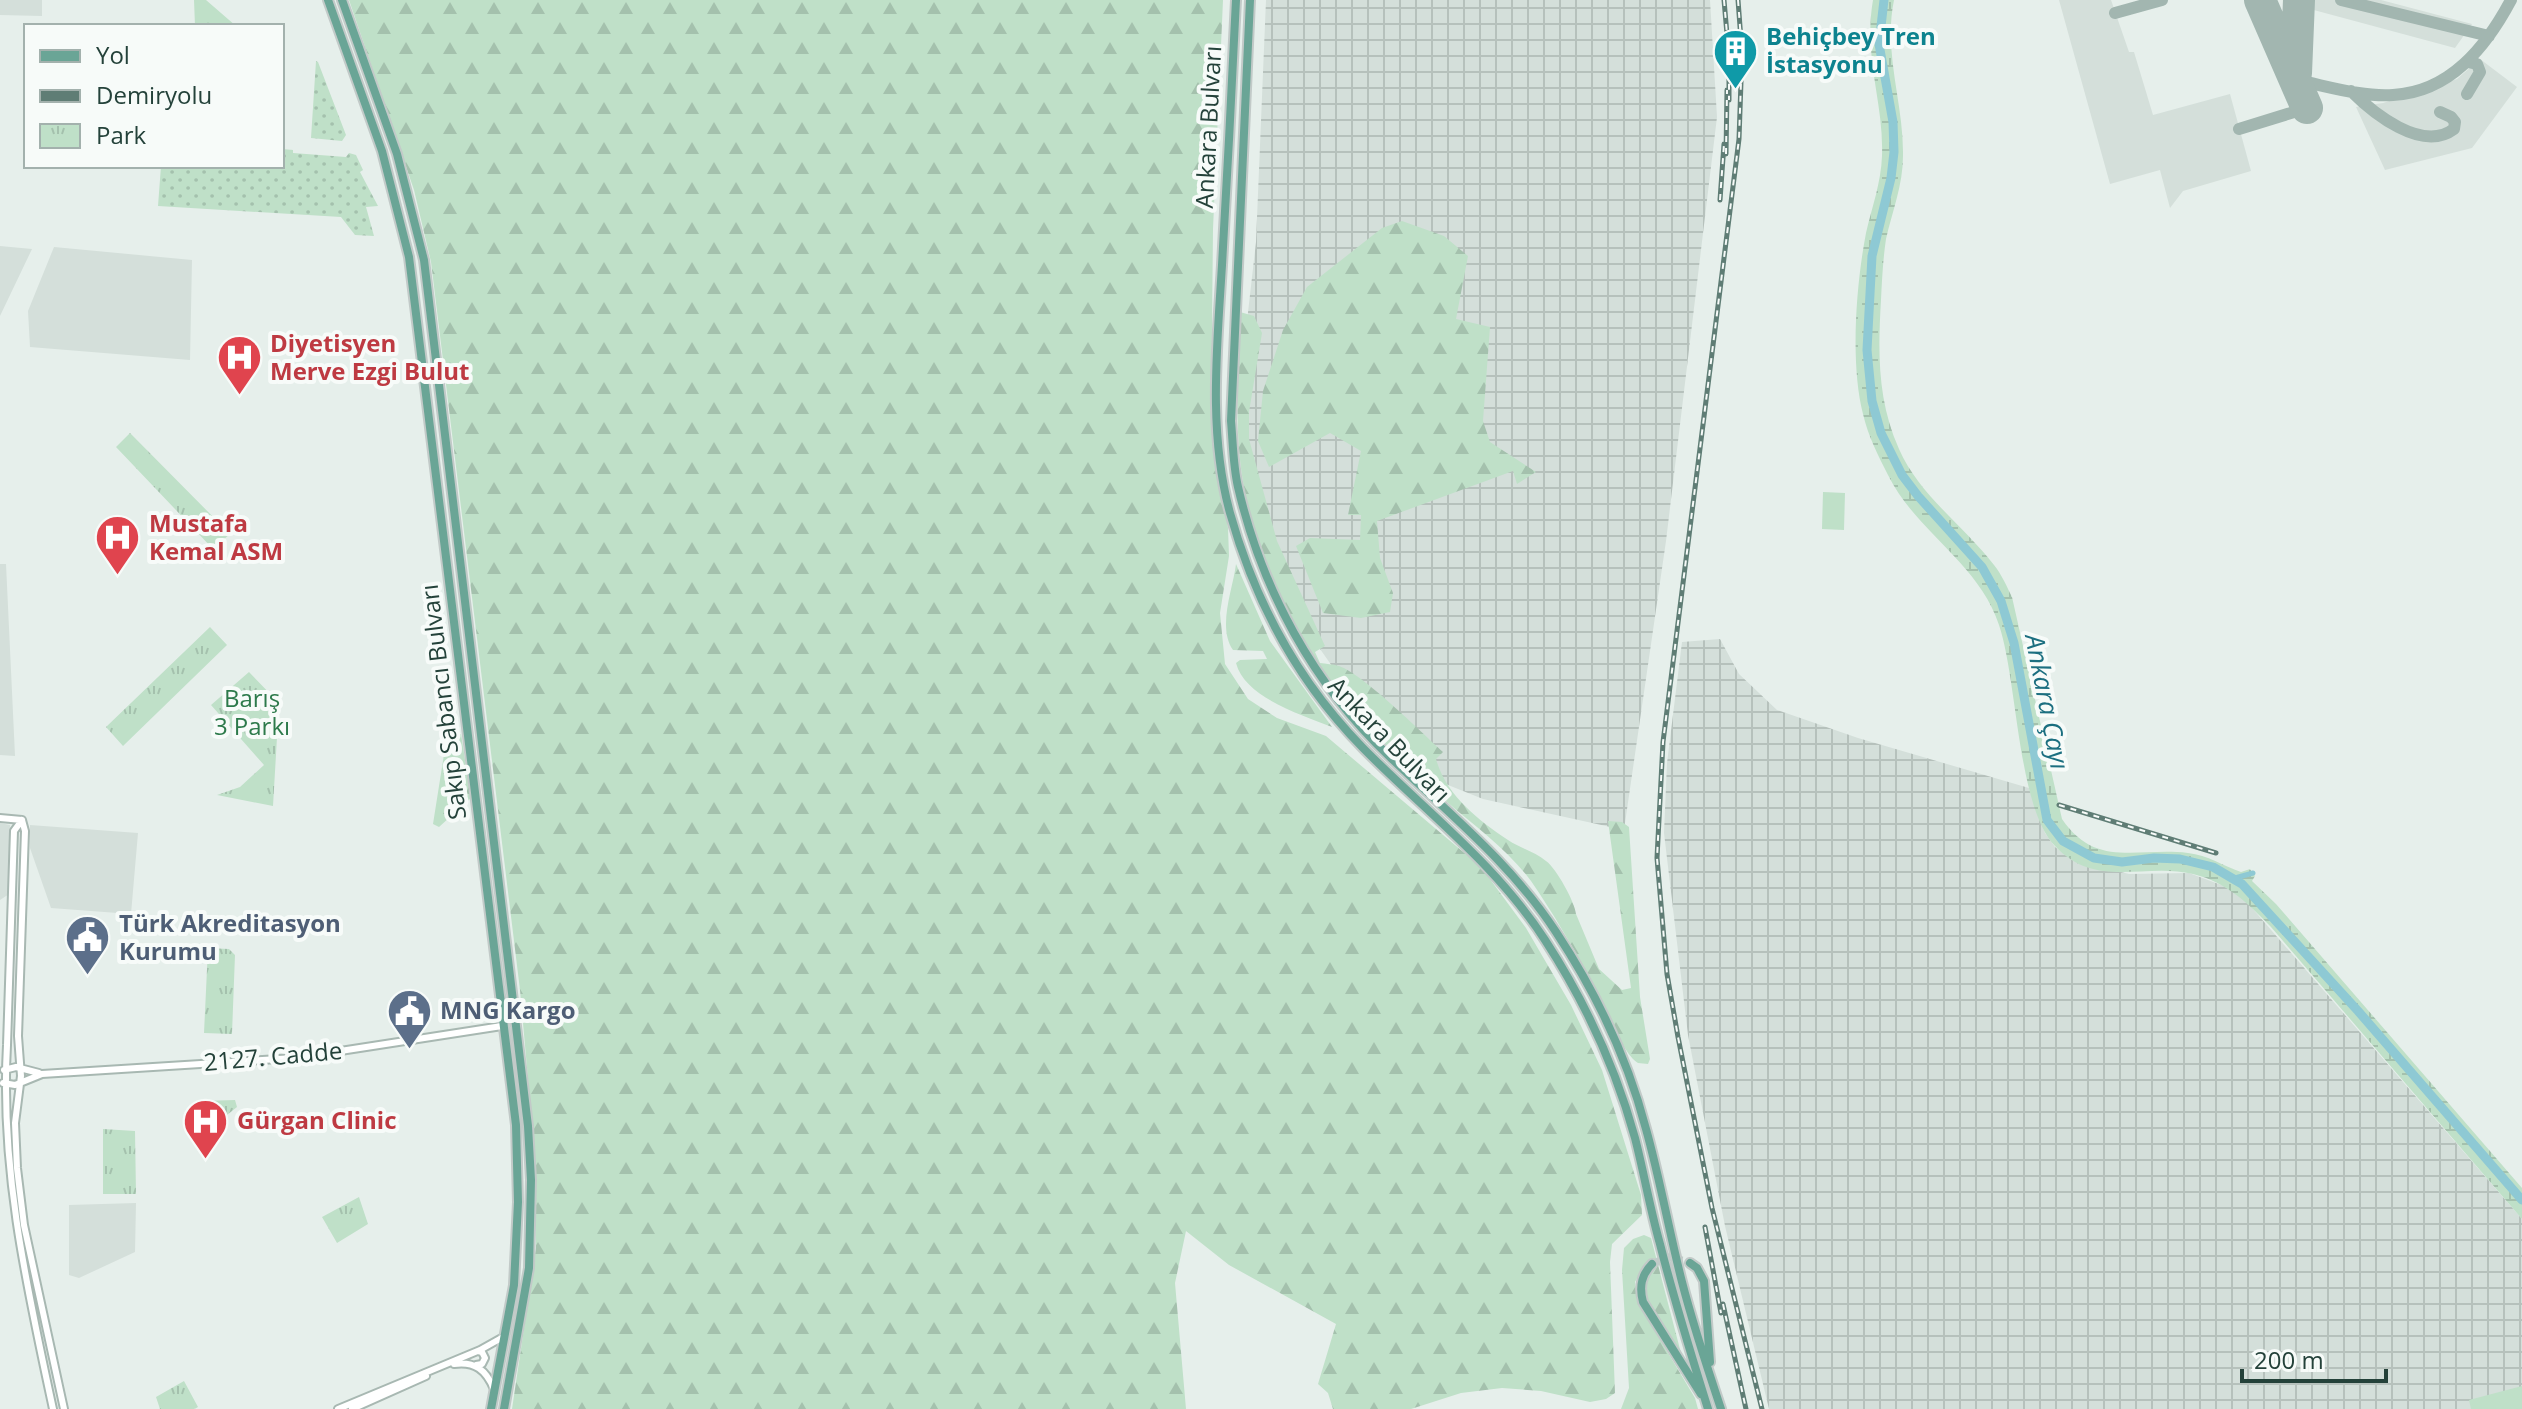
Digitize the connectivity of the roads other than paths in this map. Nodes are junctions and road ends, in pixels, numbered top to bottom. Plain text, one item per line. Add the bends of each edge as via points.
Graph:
1 (328, 0) edge
2 (342, 0) edge
3 (1236, 0) edge
4 (1250, 0) edge
5 (0, 818) edge
6 (22, 820) junction
7 (23, 900) junction
8 (12, 903) junction
9 (21, 941) junction
10 (10, 943) junction
11 (502, 1026) junction
12 (21, 1068) junction
13 (3, 1070) junction
14 (42, 1074) junction
15 (3, 1083) junction
16 (21, 1083) junction
17 (1690, 1263) dead end
18 (1652, 1264) dead end
19 (505, 1336) junction
20 (475, 1352) junction
21 (476, 1365) junction
22 (495, 1389) junction
23 (1708, 1407) edge
24 (53, 1409) edge
25 (64, 1409) edge
26 (338, 1409) edge
27 (352, 1409) edge
28 (491, 1409) edge
29 (504, 1409) edge
30 (1721, 1409) edge

1 - 11 main road, Sakıp Sabancı Bulvarı via 382,151 411,271
2 - 29 main road, Sakıp Sabancı Bulvarı via 397,154 424,260 528,1126 529,1268
3 - 23 main road, Ankara Bulvarı via 1216,362 1219,449 1231,516 1259,599 1303,679 1361,747 1510,892 1579,1000 1610,1063 1635,1137 1673,1295
4 - 30 main road, Ankara Bulvarı via 1231,421 1237,484 1252,540 1272,593 1316,671 1388,756 1520,883 1589,988 1646,1127 1683,1284
5 - 6 street
6 - 7 street
6 - 8 street via 14,831
7 - 8 street
7 - 9 street
8 - 10 street
9 - 10 street
9 - 12 street
10 - 13 street
11 - 14 street, 2127. Cadde via 307,1057
11 - 19 main road, Sakıp Sabancı Bulvarı via 516,1125 518,1202 514,1285
12 - 13 street
12 - 14 street, 2127. Cadde
12 - 16 street
13 - 15 street
14 - 16 street, 2127. Cadde
15 - 16 street
15 - 24 street via 12,1219
16 - 25 street via 15,1140 21,1205
17 - 30 main road via 1704,1281 1706,1338
18 - 23 main road via 1643,1275 1643,1302
19 - 20 street
19 - 22 main road, Sakıp Sabancı Bulvarı
20 - 21 street via 485,1358
20 - 26 street
21 - 22 street
21 - 27 street via 453,1364
22 - 28 main road, Sakıp Sabancı Bulvarı

